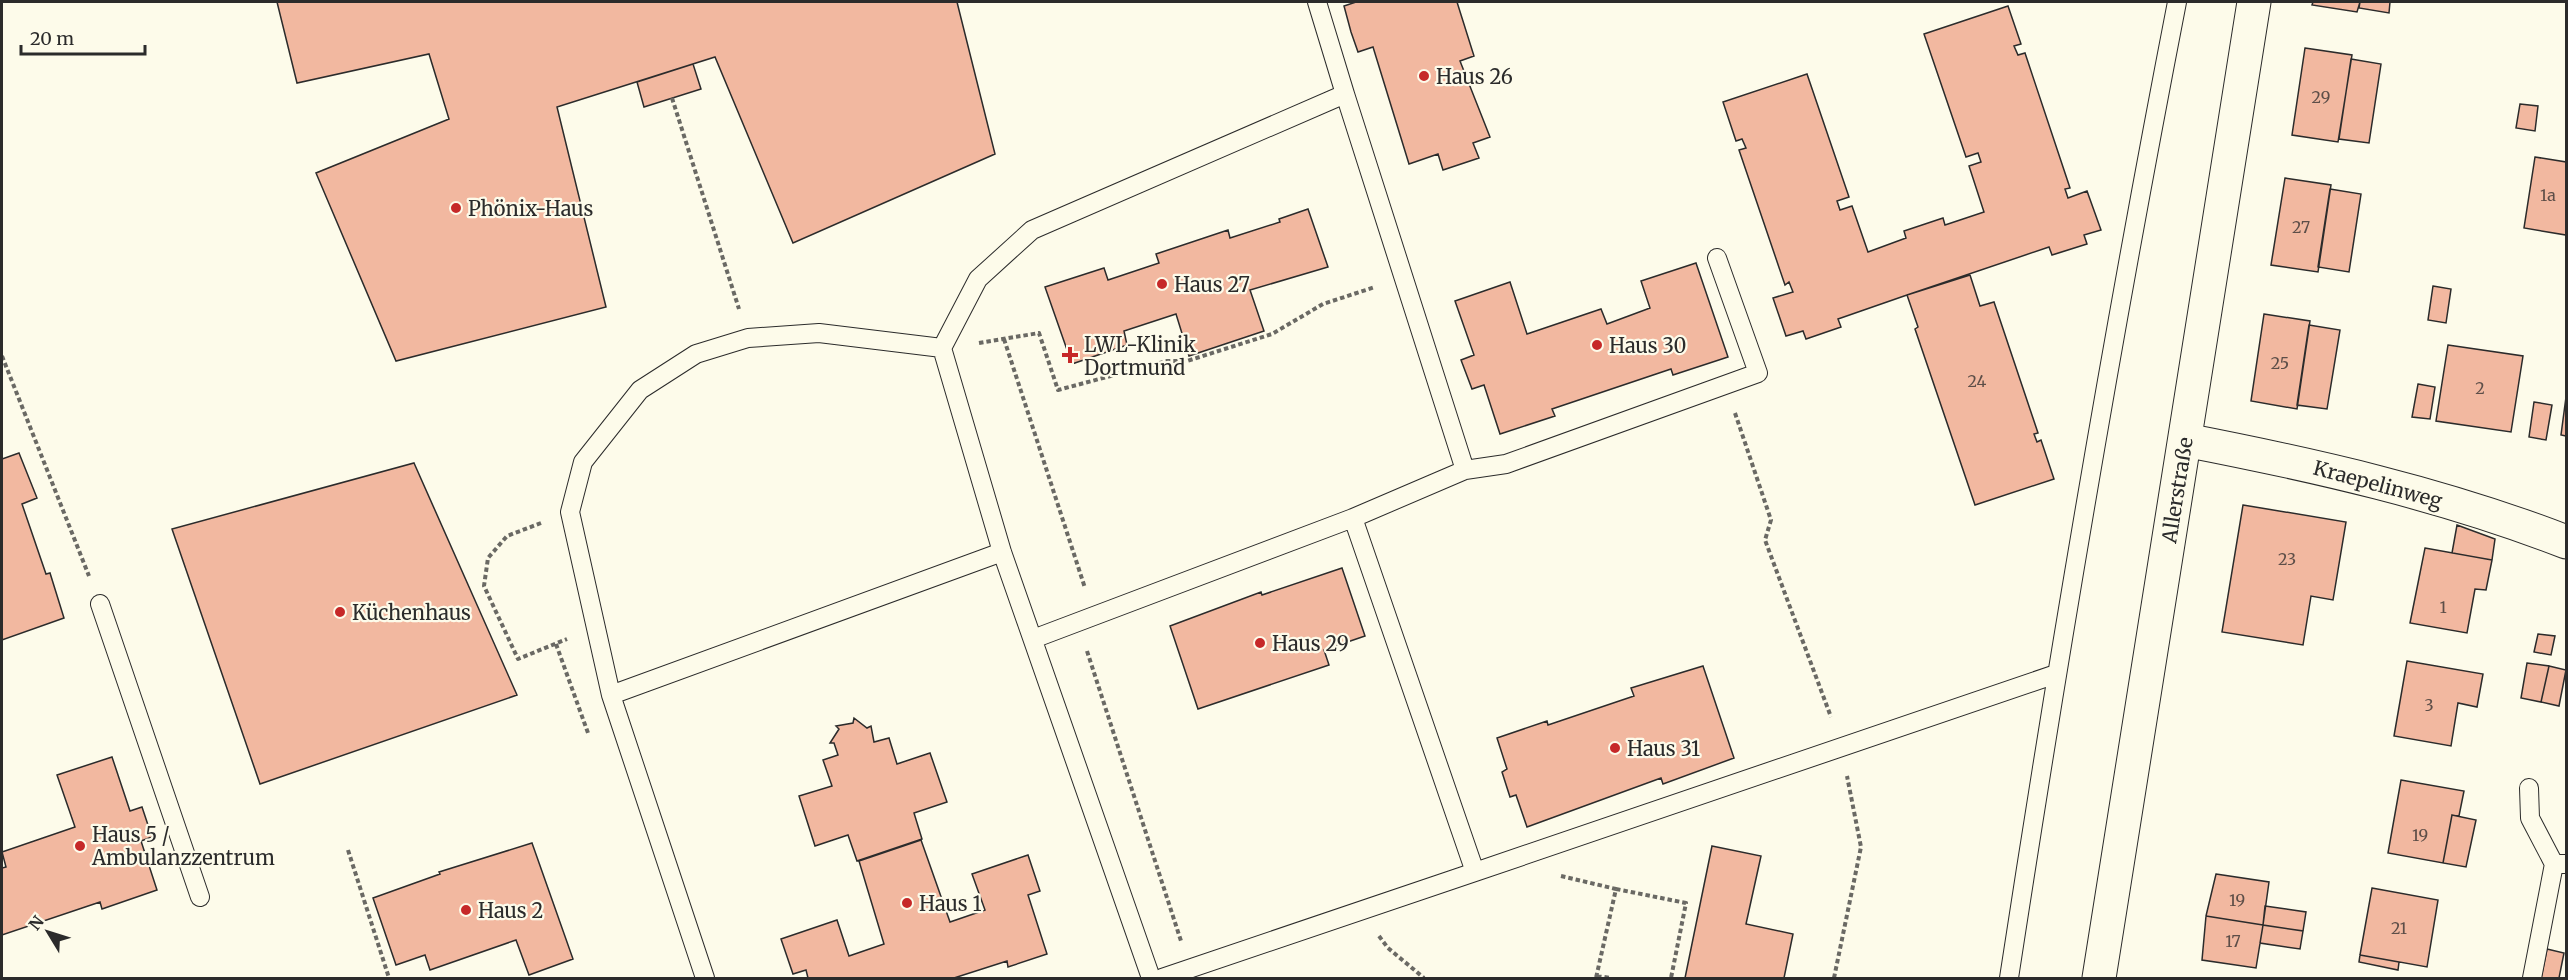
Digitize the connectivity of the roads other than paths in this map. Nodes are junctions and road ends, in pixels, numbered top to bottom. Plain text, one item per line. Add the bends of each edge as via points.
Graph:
1 (1317, 2) edge
2 (2177, 2) edge
3 (2254, 2) edge
4 (1345, 94) junction
5 (1717, 258) dead end
6 (942, 348) junction
7 (2185, 440) junction
8 (1465, 470) junction
9 (1353, 518) junction
10 (2566, 542) edge
11 (1002, 552) junction
12 (100, 604) road end
13 (1033, 639) junction
14 (2056, 674) junction
15 (611, 695) junction
16 (2529, 788) dead end
17 (2560, 864) edge
18 (1475, 872) junction
19 (200, 897) dead end
20 (705, 978) edge
21 (1151, 978) edge
22 (1162, 978) edge
23 (2009, 978) edge
24 (2098, 978) edge
25 (2532, 978) edge

1 - 4 lane
2 - 14 lane via 2123,277
3 - 7 street, Allerstraße
4 - 6 lane via 1032,230 978,279
4 - 8 lane
5 - 8 lane via 1758,373 1506,464
6 - 11 lane
6 - 15 lane via 819,333 748,338 696,354 640,390 583,462 570,512
7 - 10 street, Kraepelinweg via 2324,467 2520,524
7 - 24 street, Allerstraße
8 - 9 lane
9 - 13 lane
9 - 18 lane
11 - 13 lane
11 - 15 lane
12 - 19 lane
13 - 21 lane
14 - 18 lane
14 - 23 lane
15 - 20 lane
16 - 17 lane via 2530,818
17 - 25 lane
18 - 22 lane

